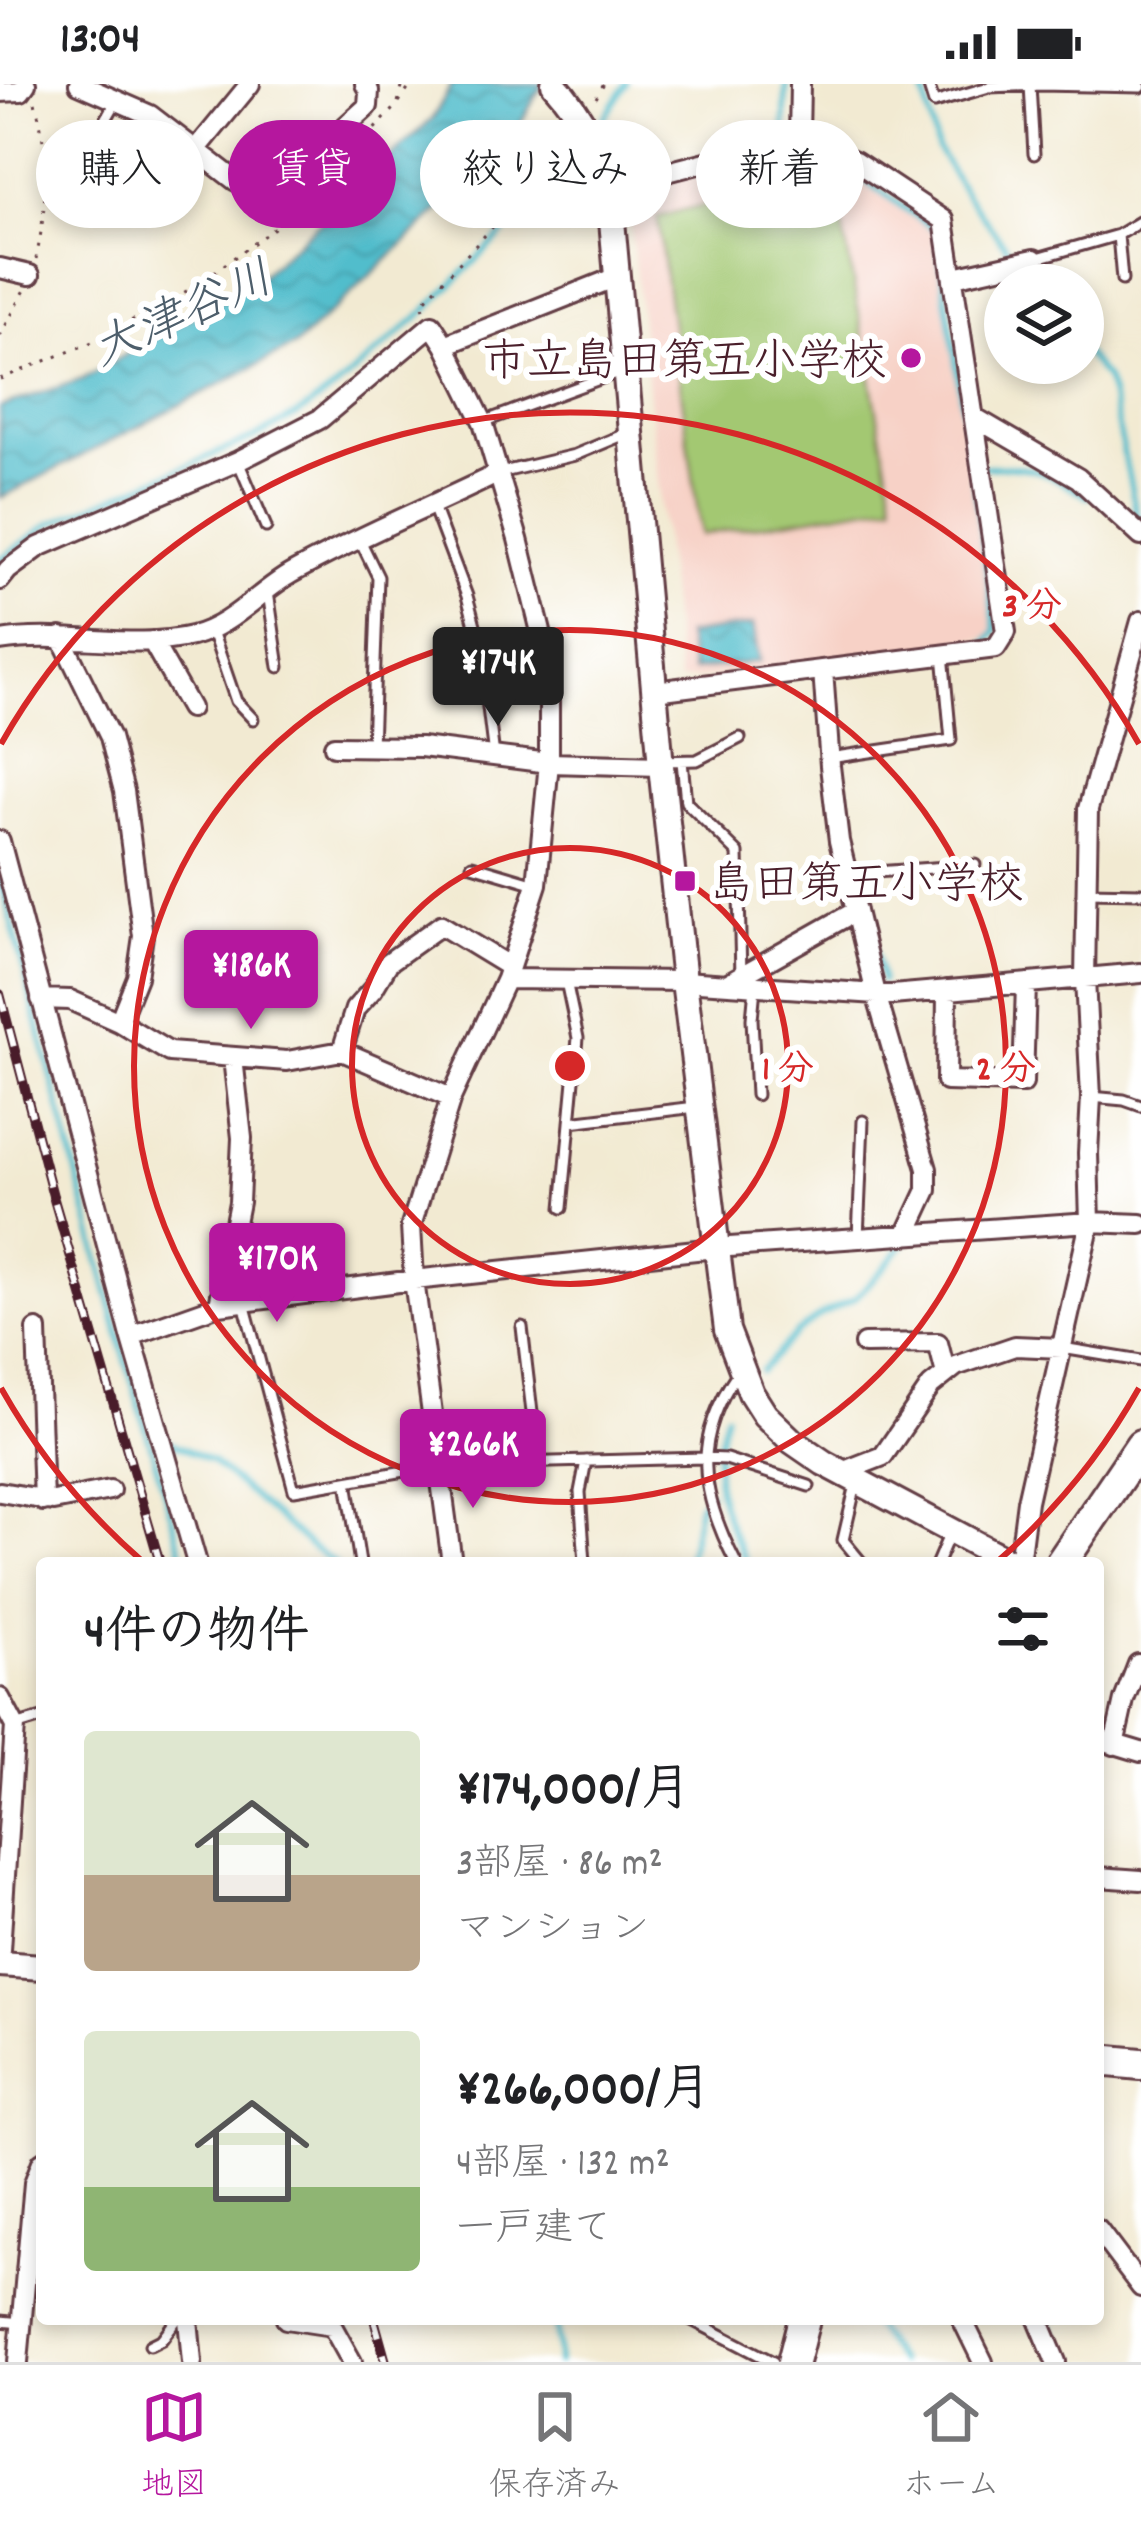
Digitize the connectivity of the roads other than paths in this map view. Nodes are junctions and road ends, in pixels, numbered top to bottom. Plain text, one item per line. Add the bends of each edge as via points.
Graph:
1 (79, 84) edge
2 (365, 84) edge
3 (554, 84) edge
4 (800, 84) edge
5 (928, 84) edge
6 (1030, 85) edge
7 (243, 86) edge
8 (1141, 87) edge
9 (0, 92) edge
10 (30, 92) edge
11 (117, 100) junction
12 (106, 120) edge
13 (157, 120) edge
14 (582, 120) edge
15 (799, 120) edge
16 (204, 139) edge
17 (1034, 154) dead end
18 (204, 156) edge
19 (864, 167) edge
20 (1141, 221) edge
21 (614, 228) edge
22 (1118, 235) junction
23 (1034, 259) joint
24 (0, 268) edge
25 (31, 275) road end
26 (619, 276) junction
27 (954, 277) junction
28 (1121, 280) dead end
29 (446, 346) junction
30 (626, 369) junction
31 (974, 417) junction
32 (483, 422) junction
33 (631, 431) junction
34 (238, 460) junction
35 (499, 473) junction
36 (433, 506) junction
37 (266, 526) dead end
38 (1141, 536) edge
39 (360, 540) junction
40 (0, 580) edge
41 (268, 592) junction
42 (1141, 621) edge
43 (211, 628) junction
44 (61, 637) junction
45 (152, 640) junction
46 (0, 641) edge
47 (943, 655) junction
48 (279, 667) dead end
49 (823, 670) junction
50 (655, 691) junction
51 (190, 708) dead end
52 (253, 719) dead end
53 (740, 738) dead end
54 (334, 746) dead end
55 (372, 747) junction
56 (494, 756) junction
57 (829, 758) junction
58 (549, 763) junction
59 (668, 763) junction
60 (0, 841) edge
61 (975, 865) dead end
62 (472, 866) dead end
63 (847, 874) junction
64 (537, 884) junction
65 (1087, 892) junction
66 (1141, 893) edge
67 (856, 911) junction
68 (508, 973) junction
69 (1141, 974) edge
70 (566, 980) junction
71 (1085, 980) junction
72 (684, 981) junction
73 (740, 982) junction
74 (1026, 984) junction
75 (947, 990) junction
76 (876, 994) junction
77 (41, 999) junction
78 (119, 1022) junction
79 (342, 1051) junction
80 (233, 1058) junction
81 (756, 1095) dead end
82 (1091, 1097) junction
83 (451, 1098) junction
84 (1141, 1106) edge
85 (699, 1107) junction
86 (863, 1121) dead end
87 (570, 1122) junction
88 (562, 1208) dead end
89 (1090, 1222) junction
90 (1141, 1224) edge
91 (906, 1235) junction
92 (858, 1238) junction
93 (715, 1248) junction
94 (414, 1280) junction
95 (244, 1302) junction
96 (219, 1305) junction
97 (522, 1327) dead end
98 (37, 1330) dead end
99 (131, 1336) junction
100 (864, 1344) dead end
101 (1062, 1348) junction
102 (1141, 1360) edge
103 (740, 1369) junction
104 (946, 1374) junction
105 (1141, 1445) edge
106 (704, 1458) junction
107 (586, 1461) junction
108 (538, 1462) junction
109 (440, 1465) junction
110 (851, 1477) junction
111 (346, 1480) junction
112 (809, 1486) dead end
113 (110, 1490) dead end
114 (0, 1492) edge
115 (43, 1501) junction
116 (951, 1530) junction
117 (195, 1557) edge
118 (359, 1557) edge
119 (451, 1557) edge
120 (585, 1557) edge
121 (733, 1557) edge
122 (857, 1557) edge
123 (940, 1557) edge
124 (1003, 1557) edge
125 (1016, 1557) edge
126 (1065, 1557) edge
127 (1138, 1664) edge
128 (0, 1698) edge
129 (36, 1720) edge
130 (15, 1726) junction
131 (1106, 1742) edge
132 (1141, 1752) edge
133 (1104, 1877) edge
134 (1141, 1880) edge
135 (0, 1950) edge
136 (0, 1964) edge
137 (36, 1967) edge
138 (1104, 2060) edge
139 (1141, 2063) edge
140 (36, 2178) edge
141 (1104, 2238) edge
142 (1141, 2287) edge
143 (0, 2321) edge
144 (22, 2323) junction
145 (173, 2325) edge
146 (188, 2325) edge
147 (325, 2325) edge
148 (702, 2325) edge
149 (802, 2325) edge
150 (965, 2325) edge
151 (1041, 2325) edge
152 (150, 2345) dead end
153 (18, 2362) edge
154 (191, 2362) edge
155 (352, 2362) edge
156 (773, 2362) edge
157 (793, 2362) edge
158 (983, 2362) edge
159 (1056, 2362) edge

1 - 11 street
2 - 18 street via 368,106 280,186 236,182
3 - 14 street
4 - 15 street
5 - 6 lane via 934,104 988,87
6 - 8 lane
6 - 17 lane
7 - 16 street
9 - 10 street
11 - 12 lane
11 - 13 street
19 - 27 street via 944,220
20 - 22 lane
21 - 26 street
22 - 23 lane
22 - 28 lane
23 - 27 street
24 - 25 street
26 - 29 street
26 - 30 street
27 - 31 street
29 - 32 street
29 - 34 street via 432,325 320,419
30 - 32 lane
30 - 33 street
31 - 38 street via 1078,478
31 - 47 street via 1006,632 996,648
32 - 35 street
33 - 35 lane
33 - 50 street
34 - 37 lane
34 - 40 street via 39,547
35 - 36 street
35 - 58 street via 543,640
36 - 39 street
36 - 56 lane via 480,643
39 - 41 street
39 - 55 lane via 378,577
41 - 43 street
41 - 48 lane
42 - 65 street via 1088,809
43 - 45 street
43 - 52 lane via 236,700
44 - 45 street
44 - 46 street
44 - 78 street via 110,737 124,791 143,936
45 - 51 street
47 - 49 street
47 - 57 lane via 951,740
49 - 50 street
49 - 57 street
50 - 59 street
53 - 59 lane via 697,760
54 - 55 street
55 - 56 street
56 - 58 street
57 - 63 street
58 - 59 street
58 - 64 street
59 - 72 street
59 - 73 lane via 686,802 739,853
60 - 77 street
61 - 63 lane
62 - 64 lane
63 - 67 street
64 - 68 street
65 - 66 lane
65 - 71 street
67 - 73 street
67 - 76 street
68 - 70 street
68 - 79 street via 441,925 389,962 355,1009
68 - 83 street
69 - 71 street
70 - 72 street
70 - 87 lane via 578,1038
71 - 74 street
71 - 82 street
72 - 73 street
72 - 85 street
73 - 76 street
73 - 81 lane via 752,1019
74 - 75 street
74 - 75 street via 1023,1083 946,1081
75 - 76 street
76 - 91 street via 927,1169 927,1190
77 - 78 street via 70,1000
77 - 99 street
78 - 80 street via 169,1052
79 - 80 street via 286,1061
79 - 83 street
80 - 96 street via 239,1202
82 - 84 lane
82 - 89 street
83 - 94 street via 411,1226
85 - 87 lane
85 - 93 street
86 - 92 lane
87 - 88 lane
89 - 90 street
89 - 91 street
89 - 101 street
91 - 92 street
92 - 93 street
93 - 94 street
93 - 103 street
94 - 95 street
94 - 109 street
95 - 96 street
95 - 111 lane via 294,1490
96 - 99 street
97 - 108 lane
98 - 115 street
99 - 117 street
100 - 104 street via 938,1343
101 - 102 lane
101 - 104 street via 1015,1346
101 - 125 street
103 - 106 lane via 716,1411
103 - 110 street via 765,1415
104 - 110 street via 883,1456
105 - 126 main road
106 - 107 lane
106 - 112 lane
106 - 121 lane via 712,1507
107 - 108 lane
107 - 120 lane
108 - 109 lane
109 - 111 lane
109 - 119 street
110 - 116 street
110 - 122 lane via 843,1540
111 - 118 lane
113 - 115 street
114 - 115 street
116 - 123 lane
116 - 124 street
127 - 131 street
128 - 130 street
129 - 130 lane
130 - 135 street
131 - 132 street
133 - 134 street
136 - 137 street
138 - 139 main road
140 - 144 street
141 - 142 street
143 - 144 lane
144 - 153 street
145 - 152 lane
146 - 154 street
147 - 155 street
148 - 156 lane
149 - 157 main road
150 - 158 street
151 - 159 street

